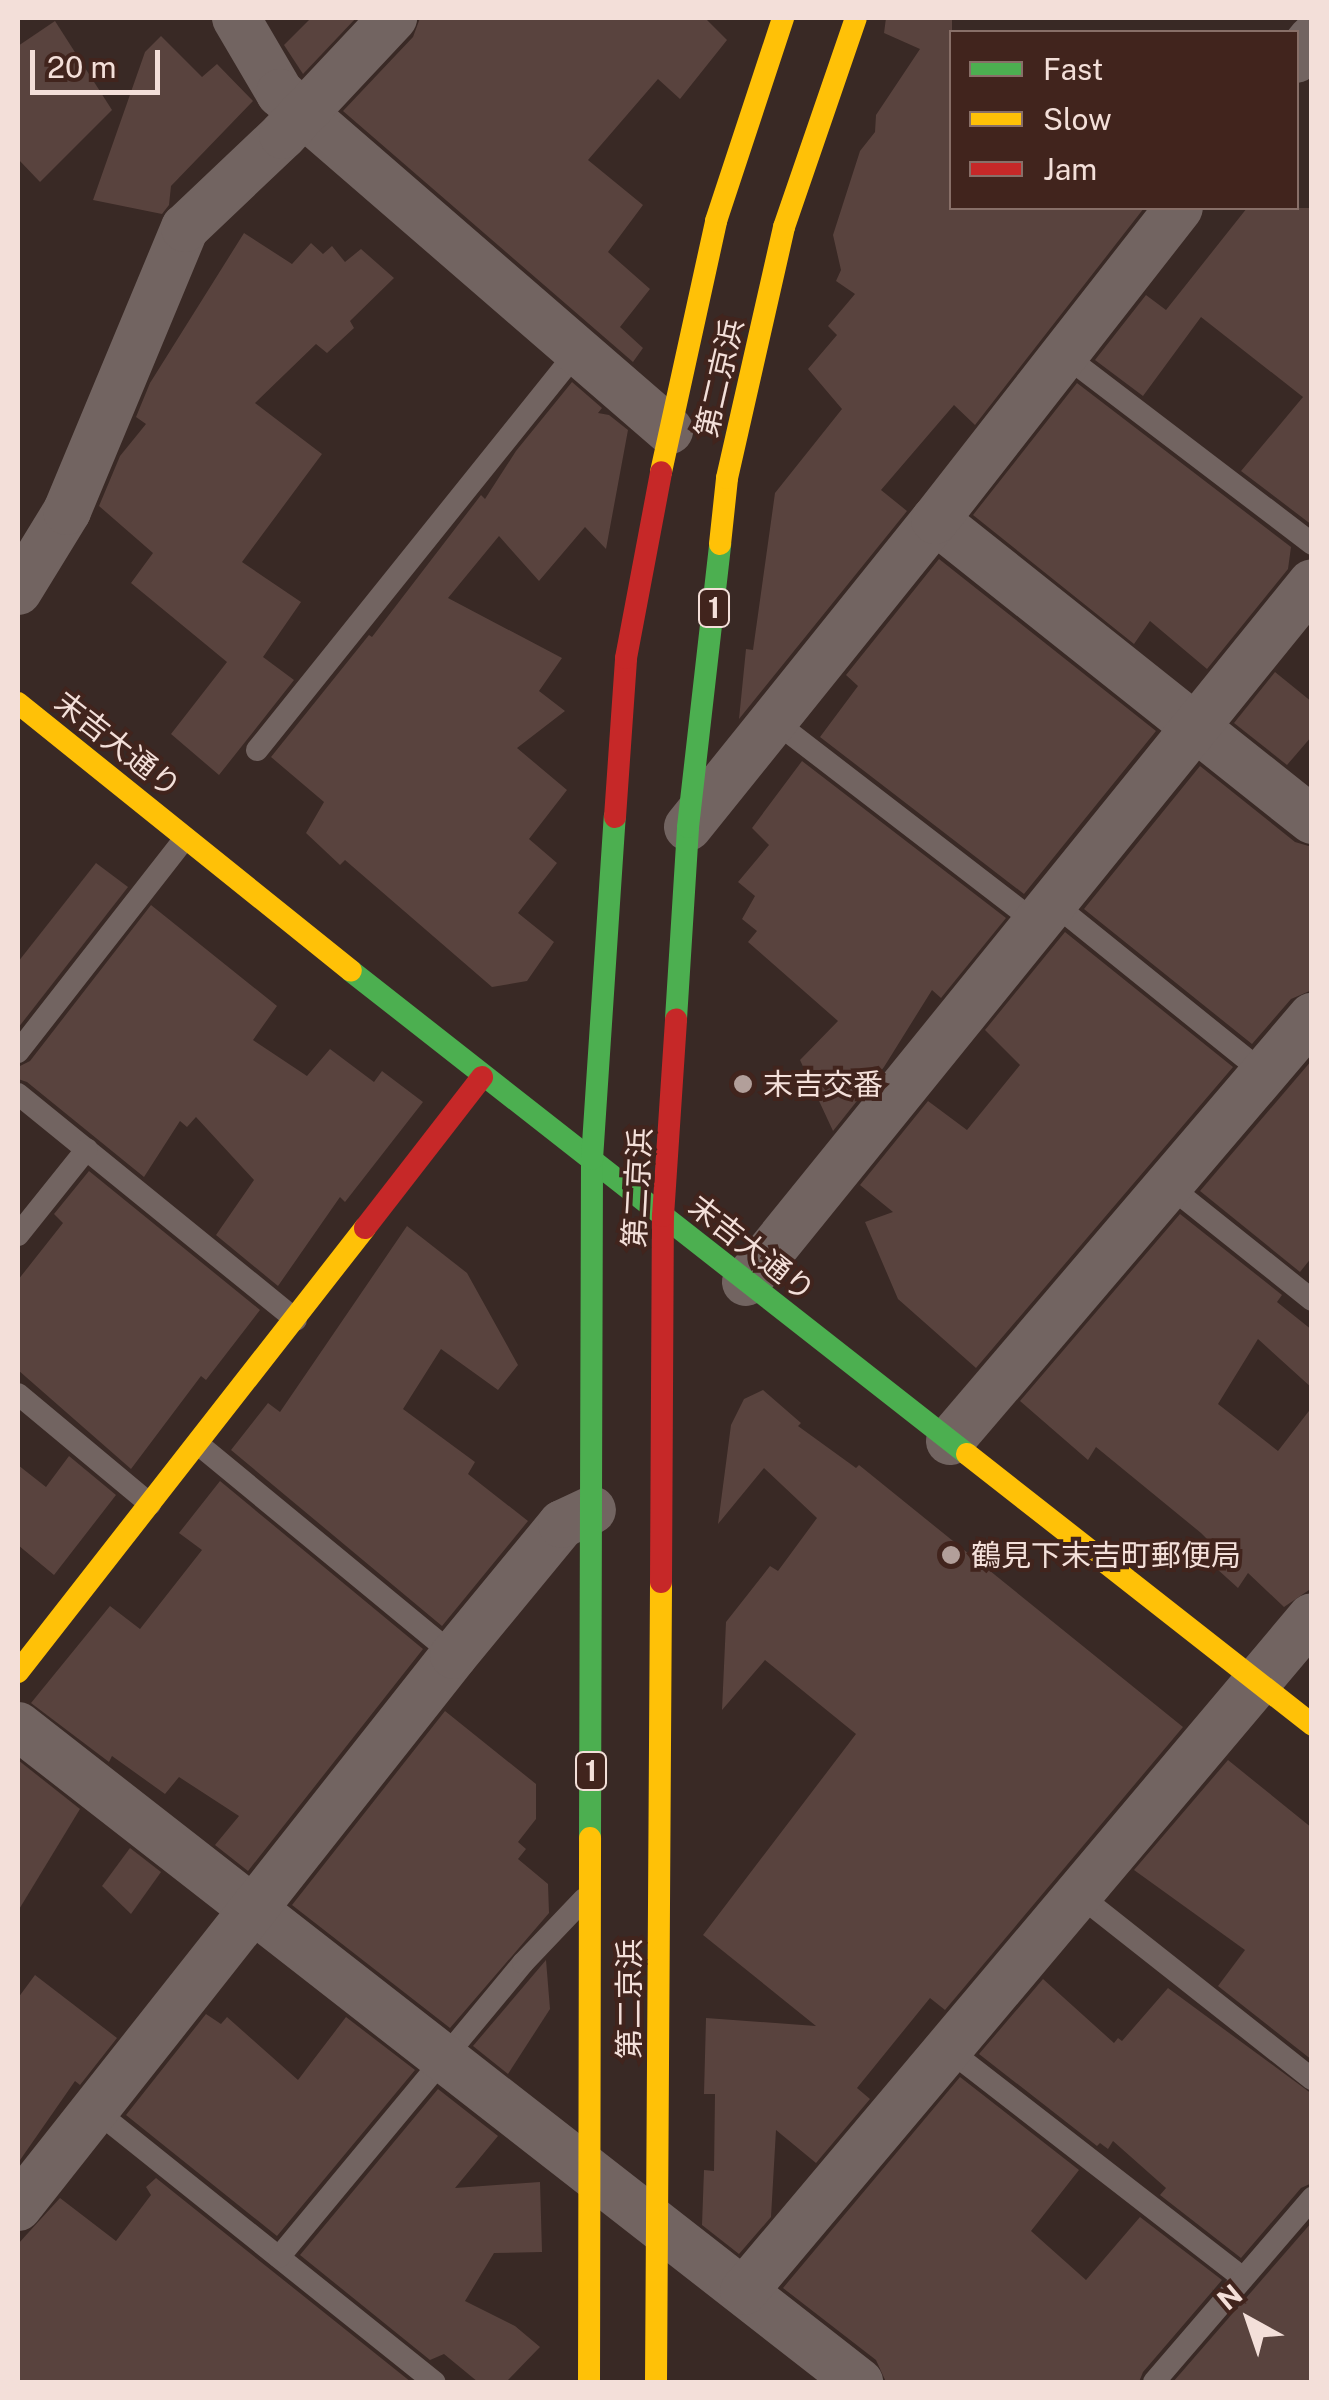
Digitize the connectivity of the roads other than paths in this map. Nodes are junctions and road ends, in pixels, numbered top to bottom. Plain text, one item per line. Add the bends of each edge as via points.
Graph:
1 (236, 18) edge
2 (393, 18) edge
3 (783, 18) edge
4 (856, 18) edge
5 (305, 114) junction
6 (1176, 210) edge
7 (580, 348) junction
8 (1063, 354) junction
9 (670, 430) junction
10 (936, 520) junction
11 (1312, 544) edge
12 (1312, 583) edge
13 (18, 590) edge
14 (18, 703) edge
15 (772, 720) junction
16 (1196, 728) junction
17 (256, 750) dead end
18 (1312, 820) edge
19 (688, 827) junction
20 (187, 836) junction
21 (1045, 913) junction
22 (1312, 1017) edge
23 (18, 1052) edge
24 (1264, 1072) junction
25 (482, 1077) junction
26 (18, 1094) edge
27 (86, 1149) junction
28 (592, 1159) junction
29 (1168, 1185) junction
30 (664, 1216) junction
31 (18, 1235) edge
32 (746, 1282) junction
33 (1312, 1300) edge
34 (296, 1320) junction
35 (18, 1394) edge
36 (950, 1441) junction
37 (198, 1444) junction
38 (150, 1504) junction
39 (592, 1510) junction
40 (1312, 1617) edge
41 (454, 1654) junction
42 (18, 1672) edge
43 (1257, 1682) junction
44 (1312, 1725) edge
45 (18, 1726) edge
46 (590, 1892) junction
47 (1079, 1895) junction
48 (252, 1907) junction
49 (949, 2050) junction
50 (444, 2060) junction
51 (1312, 2078) edge
52 (95, 2110) junction
53 (588, 2174) junction
54 (1312, 2198) edge
55 (18, 2208) edge
56 (657, 2229) junction
57 (278, 2258) junction
58 (1244, 2278) junction
59 (744, 2292) junction
60 (434, 2382) edge
61 (588, 2382) edge
62 (656, 2382) edge
63 (859, 2382) edge
64 (1154, 2382) edge

1 - 5 street via 280,93
2 - 5 street
3 - 9 main road, 第二京浜 / 1 via 716,221
4 - 19 main road, 第二京浜 / 1 via 784,228 727,478
5 - 7 street
5 - 13 street via 185,228 67,511
6 - 8 street
7 - 9 street
7 - 17 lane
8 - 10 street
8 - 11 lane
9 - 28 main road, 第二京浜 / 1 via 626,658
10 - 15 street
10 - 16 street
12 - 16 street
14 - 20 main road, 末吉大通り
15 - 19 street
15 - 21 lane
16 - 18 street
16 - 21 street
19 - 30 main road, 第二京浜 / 1
20 - 23 lane
20 - 25 main road, 末吉大通り
21 - 24 lane
21 - 32 street
22 - 24 street
24 - 29 street
25 - 28 main road, 末吉大通り
25 - 34 main road
26 - 27 lane
27 - 31 lane
27 - 34 lane
28 - 30 main road, 末吉大通り
28 - 39 main road, 第二京浜 / 1
29 - 33 lane
29 - 36 street
30 - 32 main road, 末吉大通り
30 - 56 main road, 第二京浜 / 1
32 - 36 main road, 末吉大通り
34 - 37 main road
35 - 38 lane
36 - 43 main road, 末吉大通り
37 - 38 main road
37 - 41 lane
38 - 42 main road
39 - 41 street via 562,1524
39 - 46 main road, 第二京浜 / 1
40 - 43 street
41 - 48 street
43 - 44 main road, 末吉大通り
43 - 47 street
45 - 48 street
46 - 50 lane
46 - 53 main road, 第二京浜 / 1
47 - 49 street
47 - 51 lane
48 - 50 street
48 - 52 street
49 - 58 lane
49 - 59 street
50 - 53 street
50 - 57 lane
52 - 55 street
52 - 57 lane
53 - 56 street
53 - 61 main road, 第二京浜 / 1
54 - 58 lane
56 - 59 street
56 - 62 main road, 第二京浜 / 1
57 - 60 lane
58 - 64 lane
59 - 63 street

